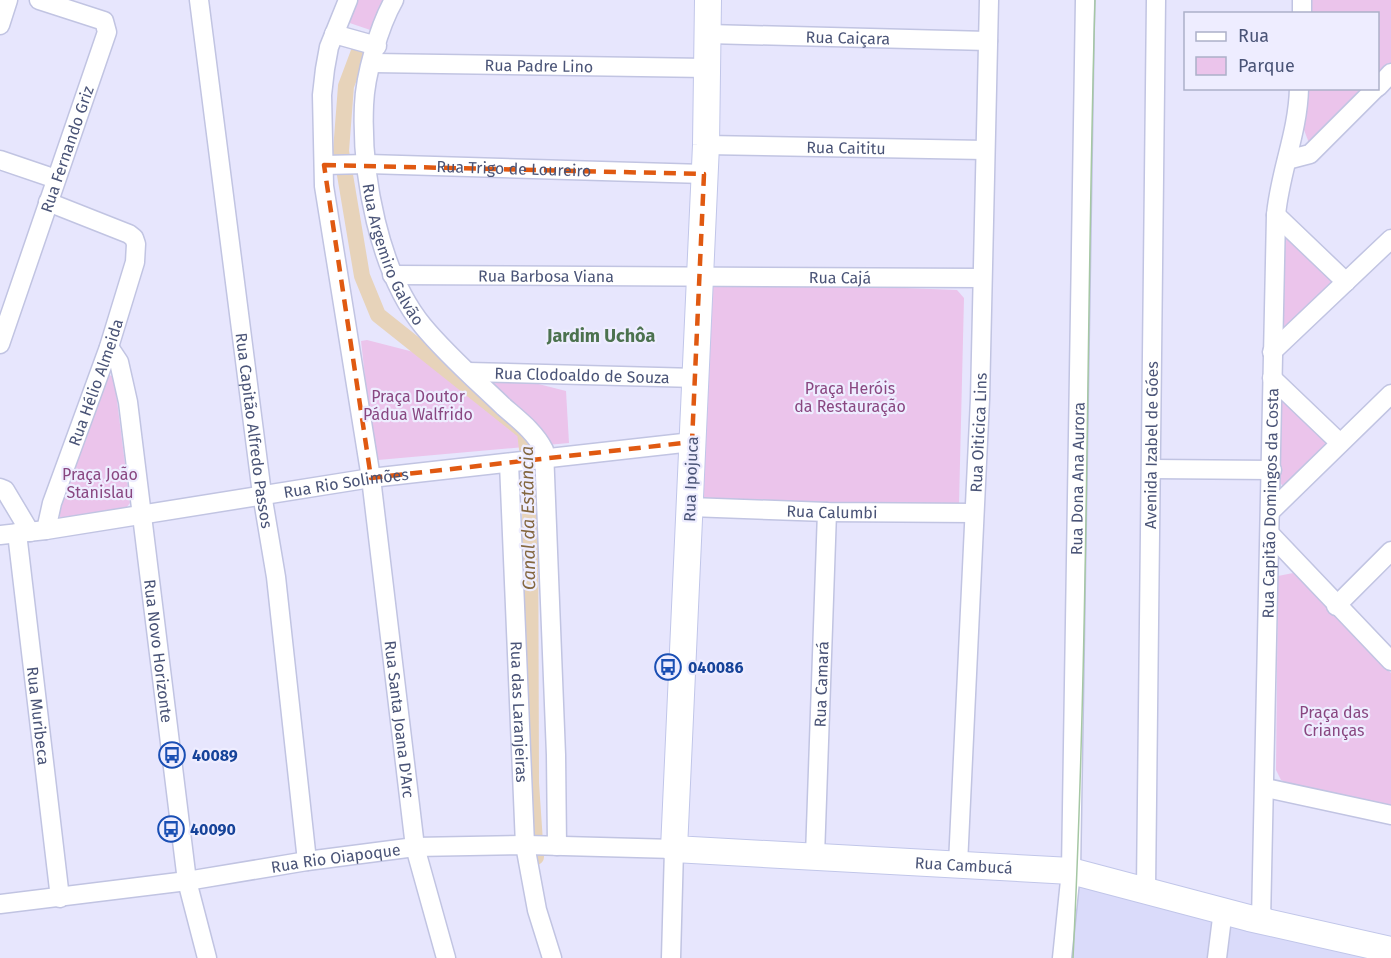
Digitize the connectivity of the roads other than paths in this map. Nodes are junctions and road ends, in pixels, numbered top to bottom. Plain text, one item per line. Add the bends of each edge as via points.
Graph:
1 (8, 0) edge
2 (39, 0) edge
3 (199, 0) edge
4 (348, 0) edge
5 (394, 0) edge
6 (708, 0) edge
7 (989, 0) edge
8 (1085, 0) edge
9 (1156, 0) edge
10 (0, 25) edge
11 (333, 34) junction
12 (708, 34) junction
13 (988, 40) junction
14 (375, 54) junction
15 (707, 68) junction
16 (1391, 74) edge
17 (1379, 86) edge
18 (1299, 90) edge
19 (1375, 90) edge
20 (706, 145) junction
21 (986, 150) junction
22 (0, 160) edge
23 (1287, 160) junction
24 (366, 164) junction
25 (326, 165) junction
26 (704, 174) junction
27 (56, 179) junction
28 (48, 202) junction
29 (1276, 215) junction
30 (1391, 239) edge
31 (392, 275) junction
32 (700, 275) junction
33 (982, 278) junction
34 (1346, 282) junction
35 (0, 344) edge
36 (109, 347) junction
37 (1272, 352) junction
38 (468, 372) junction
39 (696, 378) junction
40 (1272, 378) junction
41 (1391, 394) edge
42 (692, 442) junction
43 (1340, 443) junction
44 (542, 460) junction
45 (513, 462) junction
46 (1152, 469) junction
47 (1272, 470) junction
48 (371, 478) junction
49 (0, 489) edge
50 (262, 494) junction
51 (690, 507) junction
52 (1272, 510) junction
53 (827, 512) junction
54 (141, 513) junction
55 (974, 513) junction
56 (23, 532) edge
57 (1271, 535) junction
58 (1391, 551) edge
59 (1336, 606) junction
60 (1391, 661) edge
61 (1266, 788) junction
62 (1391, 815) edge
63 (526, 845) junction
64 (554, 846) junction
65 (415, 847) junction
66 (674, 849) junction
67 (815, 856) junction
68 (307, 861) junction
69 (958, 864) junction
70 (1071, 871) junction
71 (187, 881) junction
72 (1146, 889) junction
73 (60, 898) junction
74 (0, 904) edge
75 (1223, 910) junction
76 (1255, 919) junction
77 (1391, 950) edge
78 (207, 958) edge
79 (446, 958) edge
80 (552, 958) edge
81 (671, 958) edge
82 (1062, 958) edge
83 (1217, 958) edge

1 - 10 street
2 - 27 street, Rua Fernando Griz via 95,16 104,21 107,32
3 - 50 street, Rua Capitão Alfredo Passos
4 - 11 street
5 - 14 street, Rua Argemiro Galvão
6 - 12 main road, Rua Ipojuca
7 - 13 street, Rua Oiticica Lins
8 - 70 street, Rua Dona Ana Aurora
9 - 46 street, Avenida Izabel de Góes
11 - 14 street, Rua Padre Lino
11 - 25 street via 322,95
12 - 13 street, Rua Caiçara
12 - 15 main road, Rua Ipojuca
13 - 21 street, Rua Oiticica Lins
14 - 15 street, Rua Padre Lino
14 - 24 street, Rua Argemiro Galvão via 364,104
15 - 20 main road, Rua Ipojuca
16 - 17 street
18 - 23 street, Rua Capitão Domingos da Costa via 1298,119
19 - 23 street via 1310,154
20 - 21 street, Rua Caititu
20 - 26 main road, Rua Ipojuca
21 - 33 street, Rua Oiticica Lins
22 - 27 street
23 - 29 street, Rua Capitão Domingos da Costa
24 - 25 street, Rua Trigo de Loureiro
24 - 26 street, Rua Trigo de Loureiro
24 - 31 street, Rua Argemiro Galvão
25 - 48 street via 327,206
26 - 32 main road, Rua Ipojuca
27 - 28 street, Rua Fernando Griz
28 - 35 street, Rua Fernando Griz
28 - 36 street, Rua Hélio Almeida via 134,238 135,262
29 - 34 street
29 - 37 street, Rua Capitão Domingos da Costa
30 - 34 street
31 - 32 street, Rua Barbosa Viana
31 - 38 street, Rua Argemiro Galvão via 424,327
32 - 33 street, Rua Cajá
32 - 39 main road, Rua Ipojuca
33 - 55 street, Rua Oiticica Lins
34 - 37 street
36 - 54 street, Rua Novo Horizonte via 119,362 128,402
36 - 56 street, Rua Hélio Almeida via 51,503
37 - 40 street, Rua Capitão Domingos da Costa
38 - 39 street, Rua Clodoaldo de Souza
38 - 44 street, Rua Argemiro Galvão via 539,440
39 - 42 main road, Rua Ipojuca
40 - 43 street
40 - 47 street, Rua Capitão Domingos da Costa
41 - 43 street
42 - 44 street, Rua Rio Solimões
42 - 51 main road, Rua Ipojuca
43 - 52 street
44 - 45 street, Rua Rio Solimões
44 - 64 street
45 - 48 street, Rua Rio Solimões
45 - 63 street, Rua das Laranjeiras
46 - 47 street
46 - 72 street, Avenida Izabel de Góes
47 - 52 street, Rua Capitão Domingos da Costa
48 - 50 street, Rua Rio Solimões
48 - 65 street, Rua Santa Joana D'Arc
49 - 56 street via 5,490
50 - 54 street, Rua Rio Solimões
50 - 68 street, Rua Capitão Alfredo Passos via 276,577
51 - 53 street, Rua Calumbi
51 - 66 main road, Rua Ipojuca
52 - 57 street, Rua Capitão Domingos da Costa
53 - 55 street, Rua Calumbi
53 - 67 street, Rua Camará
54 - 56 street, Rua Rio Solimões
54 - 71 street, Rua Novo Horizonte
55 - 69 street, Rua Oiticica Lins
56 - 73 street, Rua Muribeca
57 - 59 street
57 - 61 street, Rua Capitão Domingos da Costa
58 - 59 street
59 - 60 street
61 - 62 street
61 - 76 street, Rua Capitão Domingos da Costa
63 - 64 street, Rua Rio Oiapoque
63 - 65 street, Rua Rio Oiapoque
63 - 80 street, Rua das Laranjeiras via 537,910
64 - 66 street, Rua Rio Oiapoque
65 - 68 street, Rua Rio Oiapoque
65 - 79 street, Rua Santa Joana D'Arc
66 - 67 main road, Rua Cambucá
66 - 81 street, Rua Ipojuca
67 - 69 main road, Rua Cambucá
68 - 71 street, Rua Rio Oiapoque
69 - 70 main road, Rua Cambucá
70 - 72 main road, Rua Cambucá
70 - 82 street, Rua Dona Ana Aurora
71 - 73 street, Rua Rio Oiapoque
71 - 78 street, Rua Novo Horizonte
72 - 75 main road, Rua Cambucá
73 - 74 street, Rua Rio Oiapoque
75 - 76 main road, Rua Cambucá
75 - 83 street
76 - 77 main road, Rua Cambucá

